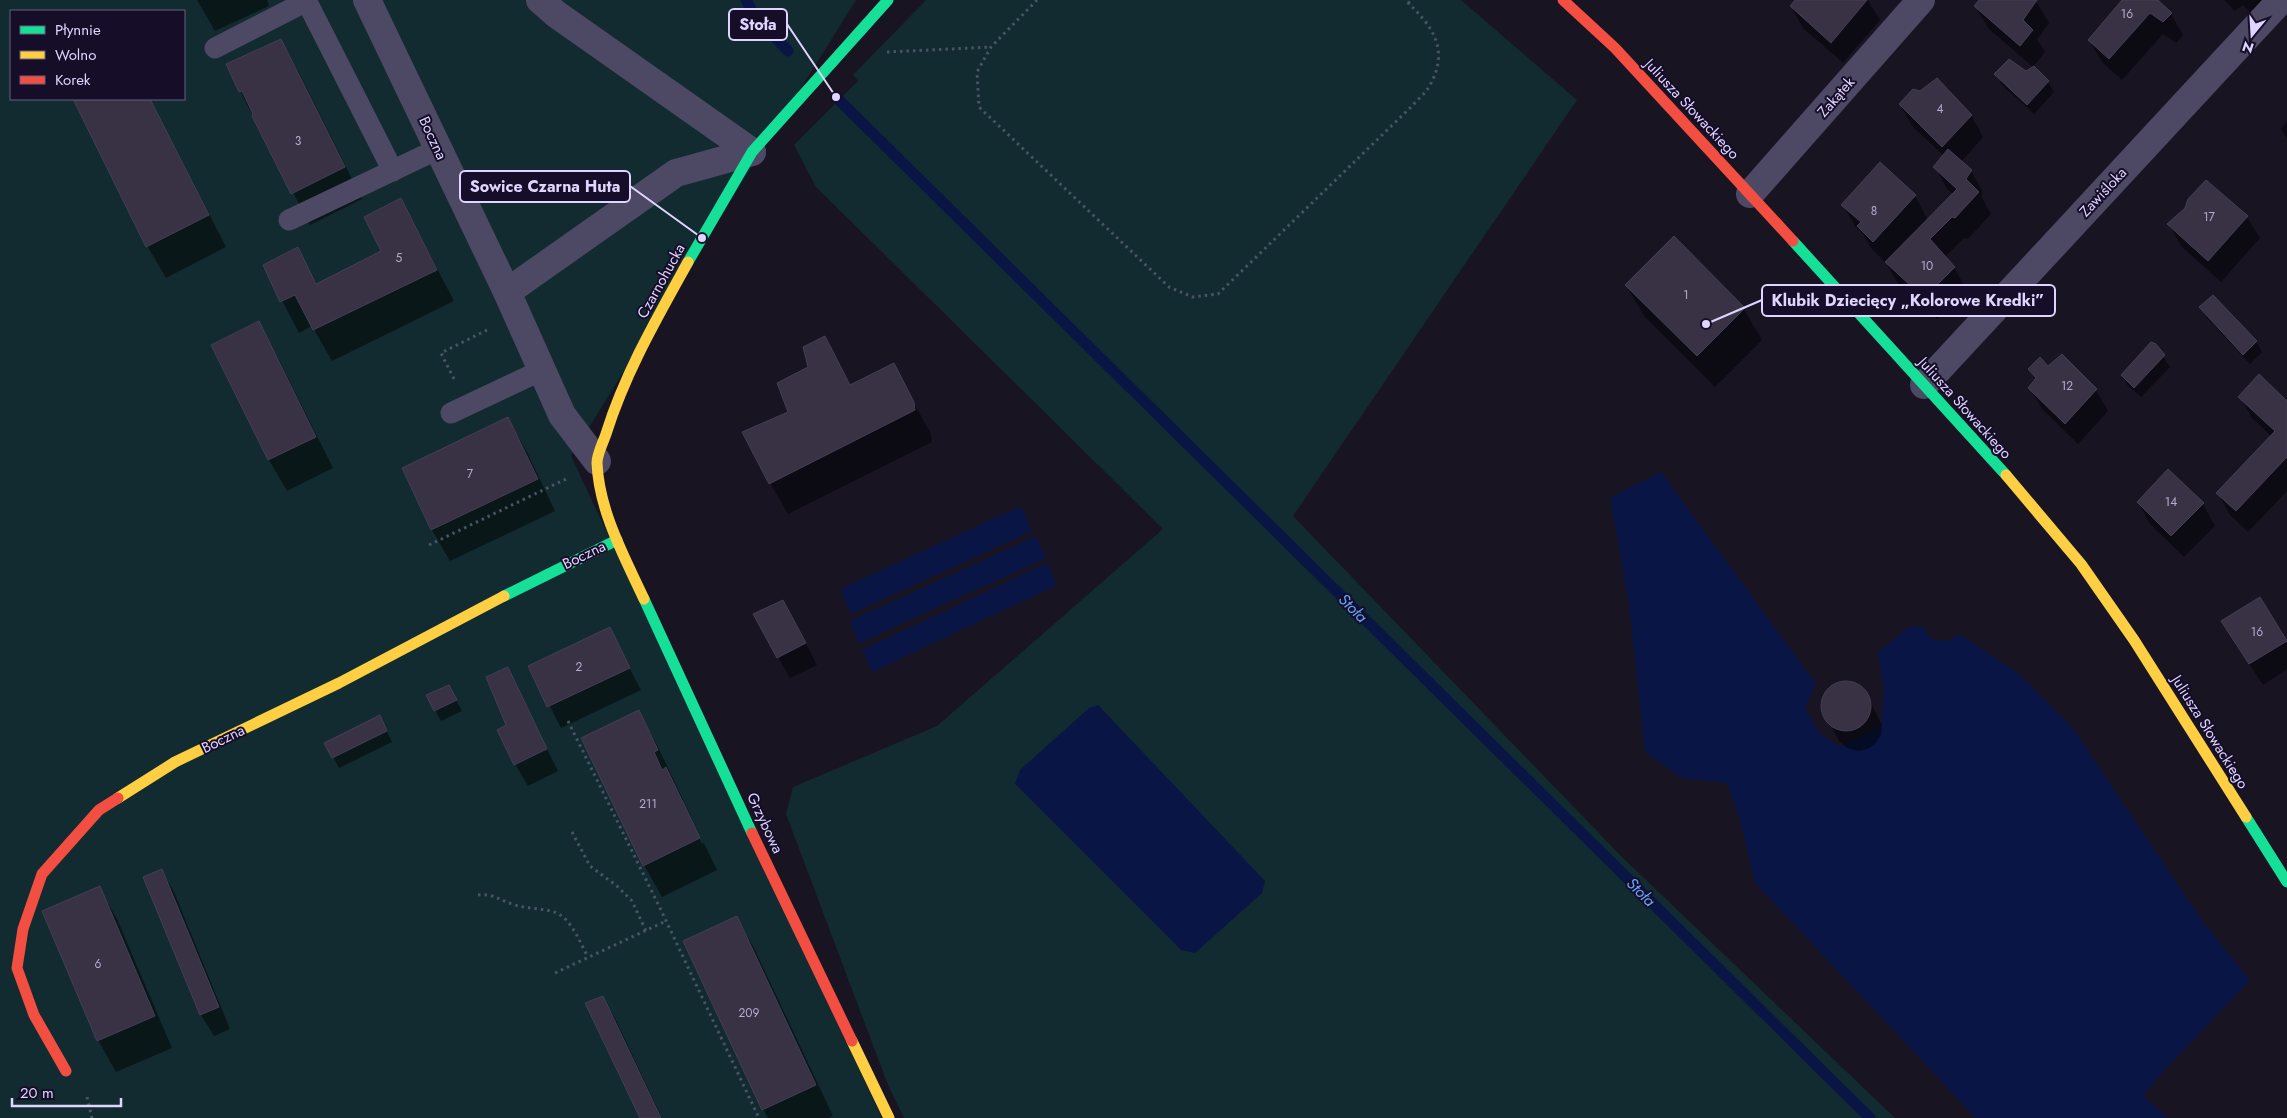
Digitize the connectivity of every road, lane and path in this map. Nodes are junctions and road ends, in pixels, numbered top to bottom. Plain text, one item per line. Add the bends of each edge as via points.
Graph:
1 (367, 0) edge
2 (540, 0) edge
3 (888, 0) edge
4 (1037, 0) edge
5 (1413, 0) edge
6 (1563, 0) edge
7 (1921, 0) edge
8 (2281, 0) edge
9 (307, 1) edge
10 (1406, 1) edge
11 (992, 47) junction
12 (215, 48) dead end
13 (878, 52) dead end
14 (438, 149) junction
15 (752, 152) junction
16 (393, 171) junction
17 (1750, 194) junction
18 (289, 220) dead end
19 (506, 292) junction
20 (491, 328) dead end
21 (542, 370) junction
22 (1924, 384) junction
23 (459, 409) joint
24 (597, 461) junction
25 (571, 477) dead end
26 (617, 540) junction
27 (429, 545) dead end
28 (568, 721) dead end
29 (572, 832) dead end
30 (2287, 882) edge
31 (478, 895) dead end
32 (666, 921) junction
33 (646, 931) junction
34 (588, 957) junction
35 (555, 972) dead end
36 (66, 1071) dead end
37 (759, 1118) edge
38 (889, 1118) edge

1 - 14 street, Boczna
2 - 15 street
3 - 15 street, Czarnohucka
4 - 11 path
5 - 10 path
6 - 17 street, Juliusza Słowackiego via 1616,48
7 - 17 street, Zakątek
8 - 22 street, Zawiśloka
9 - 12 lane
9 - 16 lane
10 - 11 path via 1436,37 1439,61 1430,86 1218,294 1193,297 1169,287 979,107 977,72
11 - 13 path
14 - 16 lane
14 - 19 street, Boczna
15 - 19 street via 676,173
15 - 24 street, Czarnohucka via 644,341 613,410
16 - 18 lane
17 - 22 street, Juliusza Słowackiego
19 - 21 street, Boczna
20 - 23 path via 441,353
21 - 23 lane
21 - 24 street, Boczna via 562,415
22 - 30 street, Juliusza Słowackiego via 2008,477 2080,564 2134,640
24 - 26 street, Czarnohucka via 602,499
25 - 27 path
26 - 36 street, Boczna via 339,683 175,762 99,810 42,874 23,929 17,968 34,1015
26 - 38 street, Grzybowa
28 - 32 path
29 - 33 path via 590,866 632,901
31 - 34 path via 491,895 523,907 556,912 574,931
32 - 33 path
32 - 37 path
33 - 34 path
34 - 35 path

